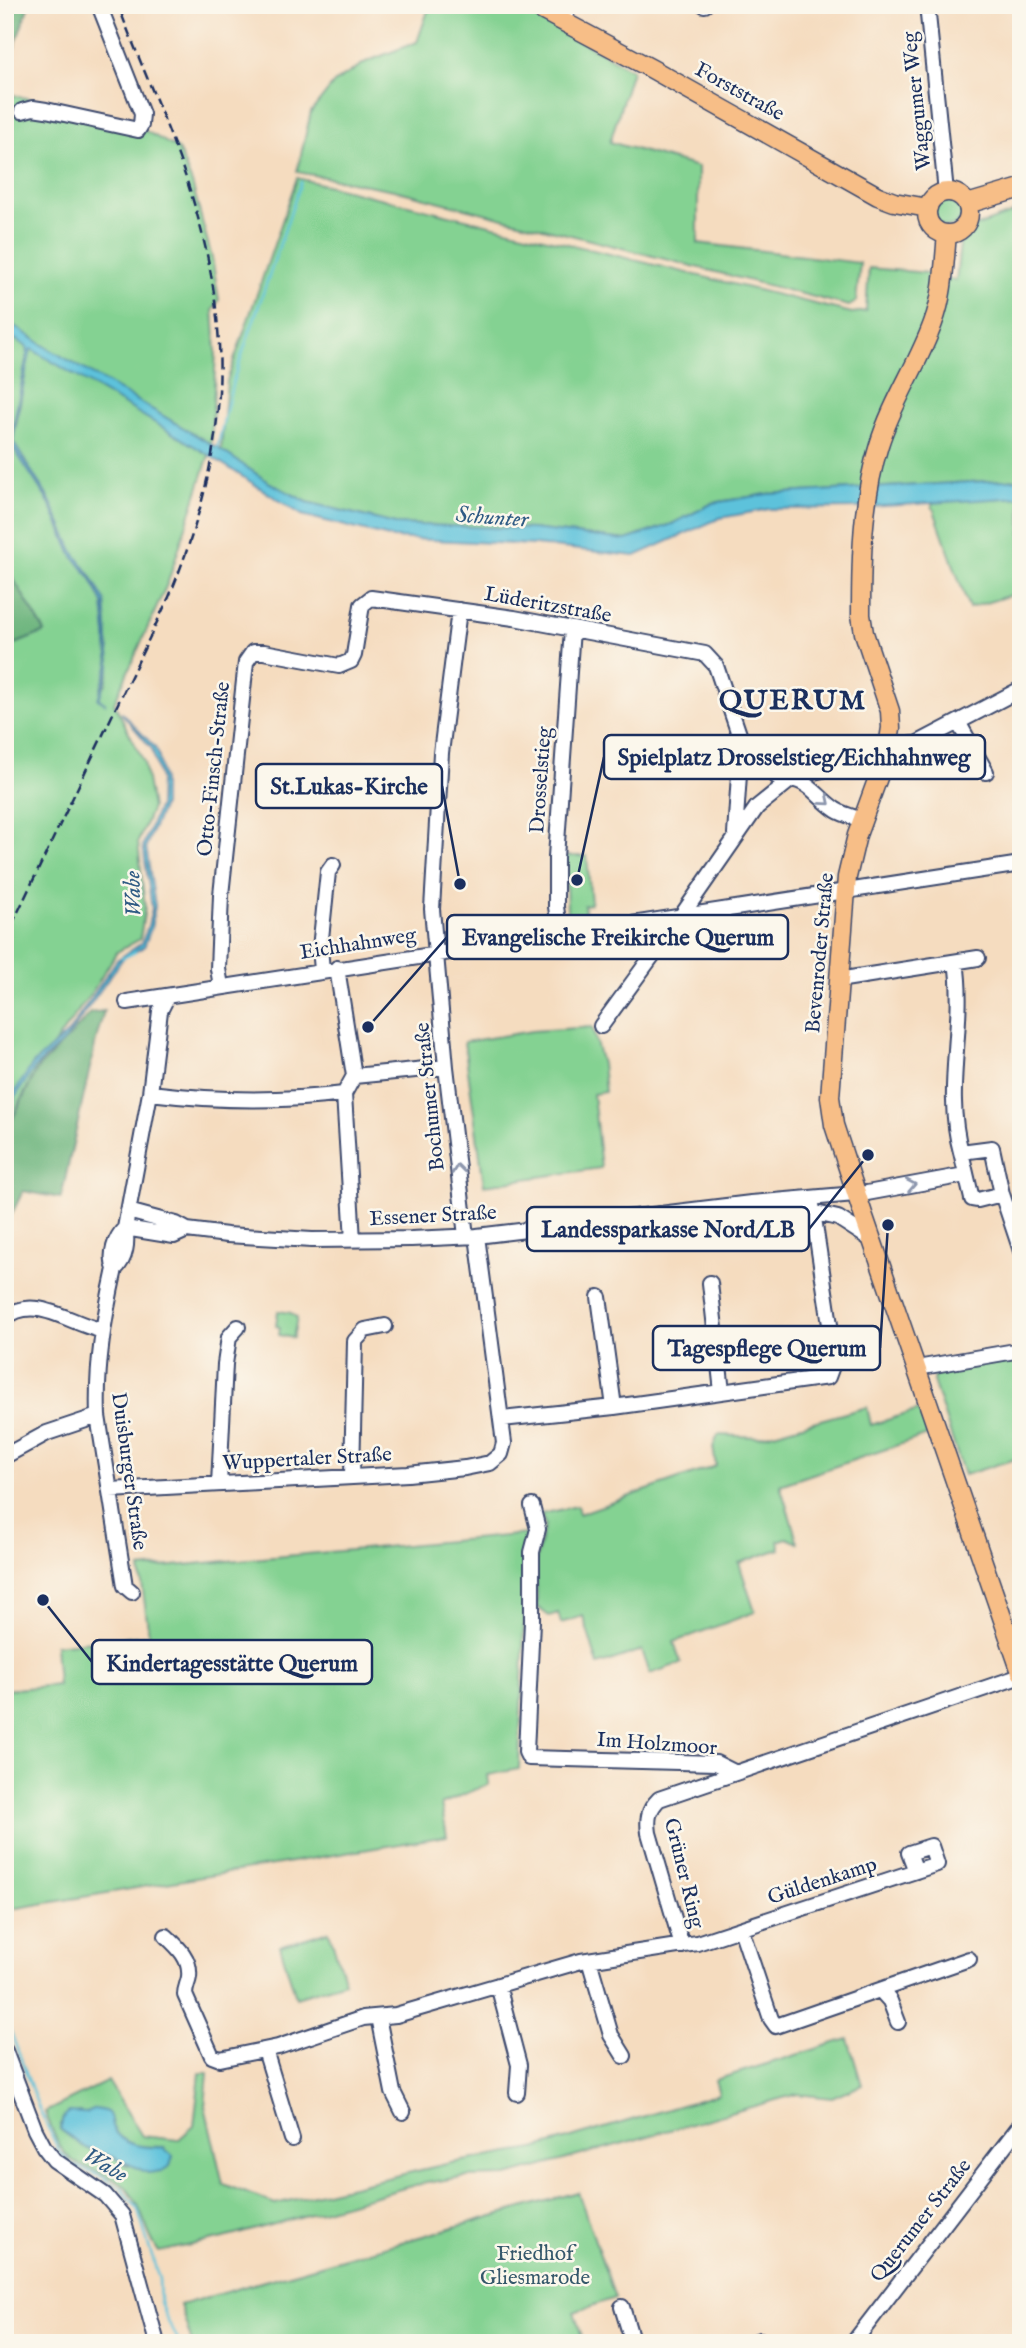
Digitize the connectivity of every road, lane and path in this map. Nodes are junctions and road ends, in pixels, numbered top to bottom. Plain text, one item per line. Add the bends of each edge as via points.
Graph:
1 (99, 5) edge
2 (532, 5) edge
3 (927, 5) edge
4 (566, 13) edge
5 (22, 111) dead end
6 (1021, 188) edge
7 (946, 192) junction
8 (967, 204) junction
9 (928, 208) junction
10 (947, 234) junction
11 (458, 610) junction
12 (572, 629) junction
13 (346, 664) joint
14 (1021, 689) edge
15 (958, 722) junction
16 (741, 745) junction
17 (886, 752) junction
18 (986, 772) dead end
19 (793, 778) junction
20 (862, 820) junction
21 (735, 836) junction
22 (1021, 864) edge
23 (333, 865) dead end
24 (845, 890) junction
25 (682, 915) junction
26 (560, 933) junction
27 (435, 953) junction
28 (978, 958) dead end
29 (956, 962) junction
30 (329, 969) junction
31 (838, 980) junction
32 (221, 986) junction
33 (167, 997) junction
34 (127, 1002) dead end
35 (601, 1026) dead end
36 (446, 1067) junction
37 (354, 1076) junction
38 (150, 1093) junction
39 (344, 1094) junction
40 (961, 1152) junction
41 (965, 1175) junction
42 (857, 1194) junction
43 (1002, 1194) junction
44 (812, 1205) junction
45 (128, 1211) junction
46 (125, 1228) junction
47 (187, 1230) junction
48 (472, 1236) junction
49 (353, 1240) junction
50 (872, 1240) junction
51 (1021, 1251) edge
52 (710, 1283) dead end
53 (599, 1297) dead end
54 (5, 1318) edge
55 (385, 1326) dead end
56 (238, 1328) dead end
57 (101, 1330) junction
58 (1021, 1350) edge
59 (916, 1368) junction
60 (722, 1392) junction
61 (614, 1407) junction
62 (98, 1416) junction
63 (502, 1419) junction
64 (501, 1454) joint
65 (5, 1456) edge
66 (352, 1476) junction
67 (219, 1483) junction
68 (110, 1490) junction
69 (532, 1506) dead end
70 (132, 1592) dead end
71 (1021, 1674) edge
72 (734, 1772) junction
73 (916, 1871) dead end
74 (741, 1929) junction
75 (166, 1936) dead end
76 (682, 1946) junction
77 (969, 1959) dead end
78 (589, 1960) junction
79 (498, 1985) junction
80 (881, 1991) junction
81 (378, 2017) junction
82 (898, 2022) dead end
83 (265, 2050) junction
84 (5, 2051) edge
85 (624, 2056) dead end
86 (517, 2092) dead end
87 (403, 2112) dead end
88 (1021, 2124) edge
89 (292, 2139) dead end
90 (622, 2307) dead end
91 (157, 2343) edge
92 (633, 2343) edge
93 (853, 2343) edge

1 - 5 street via 142,114 138,130 46,110
2 - 4 main road, Forststraße
3 - 7 street, Waggumer Weg
4 - 9 main road, Forststraße via 652,69 878,196
6 - 8 main road
7 - 8 main road via 959,195
7 - 9 main road via 932,199
8 - 10 main road via 966,224
9 - 10 main road via 932,226
10 - 17 main road, Bevenroder Straße via 939,306 879,444 867,510 861,615 890,711
11 - 12 street, Lüderitzstraße
11 - 13 street, Lüderitzstraße via 366,600 354,655
11 - 27 street, Bochumer Straße via 437,799 432,909
12 - 16 street, Lüderitzstraße via 708,656 716,666
12 - 26 street, Drosselstieg via 555,857
13 - 32 street, Otto-Finsch-Straße via 264,652 253,652 246,662 222,881
14 - 15 street
15 - 17 street via 911,746
15 - 18 street
16 - 19 street via 779,779
16 - 21 street
17 - 19 street
17 - 20 main road, Bevenroder Straße
19 -> 20 street via 838,811
19 - 21 street via 757,807
20 - 24 main road, Bevenroder Straße
21 - 25 street
22 - 24 street, Eichhahnweg
23 - 30 street via 328,872 321,935
24 - 25 street, Eichhahnweg
24 - 31 main road, Bevenroder Straße
25 - 26 street, Eichhahnweg
25 - 35 street
26 - 27 street, Eichhahnweg
27 - 30 street, Eichhahnweg
27 - 36 street, Bochumer Straße
28 - 29 street
29 - 31 street
29 - 40 street via 952,1102
30 - 32 street, Eichhahnweg
30 - 37 street
31 - 42 main road, Bevenroder Straße via 831,1107
32 - 33 street, Eichhahnweg
33 - 34 street, Eichhahnweg
33 - 38 street, Duisburger Straße via 160,1011
36 - 37 street
48 -> 36 street, Bochumer Straße
37 - 39 street
38 - 39 street via 236,1100
38 - 45 street, Duisburger Straße
39 - 49 street
40 - 41 street
40 - 43 street via 992,1148
42 -> 41 street, Essener Straße
41 - 43 street via 972,1199
42 - 44 street, Essener Straße
42 - 50 main road, Bevenroder Straße
43 - 51 street
44 - 48 street, Essener Straße via 765,1202
44 - 50 street, Essener Straße
44 - 60 street via 835,1358 832,1370 821,1380
45 - 46 street, Duisburger Straße
45 - 47 street, Essener Straße
46 - 47 street, Essener Straße via 174,1236
46 - 57 street, Duisburger Straße via 118,1235 111,1261 115,1269
47 - 49 street, Essener Straße via 268,1239
48 - 49 street, Essener Straße
48 - 63 street, Bochumer Straße
50 - 59 main road, Bevenroder Straße
52 - 60 street
53 - 61 street
54 - 57 street via 21,1309 43,1309
55 - 66 street via 365,1330 355,1341
56 - 67 street via 229,1337
57 - 62 street, Duisburger Straße
58 - 59 street
59 - 71 main road, Bevenroder Straße
60 - 61 street
61 - 63 street
62 - 65 street via 47,1433
62 - 68 street, Duisburger Straße
63 - 64 street, Bochumer Straße
64 - 66 street, Wuppertaler Straße via 474,1467
66 - 67 street, Wuppertaler Straße
67 - 68 street, Wuppertaler Straße
68 - 70 street, Duisburger Straße via 125,1586
69 - 72 street, Im Holzmoor via 538,1529 531,1566 529,1758 716,1763
71 - 72 street, Im Holzmoor
72 - 76 street, Grüner Ring via 659,1799 648,1815 649,1833
73 - 74 street, Güldenkamp
74 - 76 street, Güldenkamp
74 - 80 street via 776,2026
75 - 83 street, Grüner Ring via 183,1952 189,1976 185,1995 212,2056 220,2059
76 - 78 street, Grüner Ring
77 - 80 street
78 - 79 street, Grüner Ring
78 - 85 street via 611,2035
79 - 81 street, Grüner Ring
79 - 86 street via 519,2066
80 - 82 street
81 - 83 street, Grüner Ring
81 - 87 street via 393,2092
83 - 89 street
84 - 91 street via 44,2147 54,2161 105,2195 122,2215
88 - 93 street, Querumer Straße
90 - 92 street

